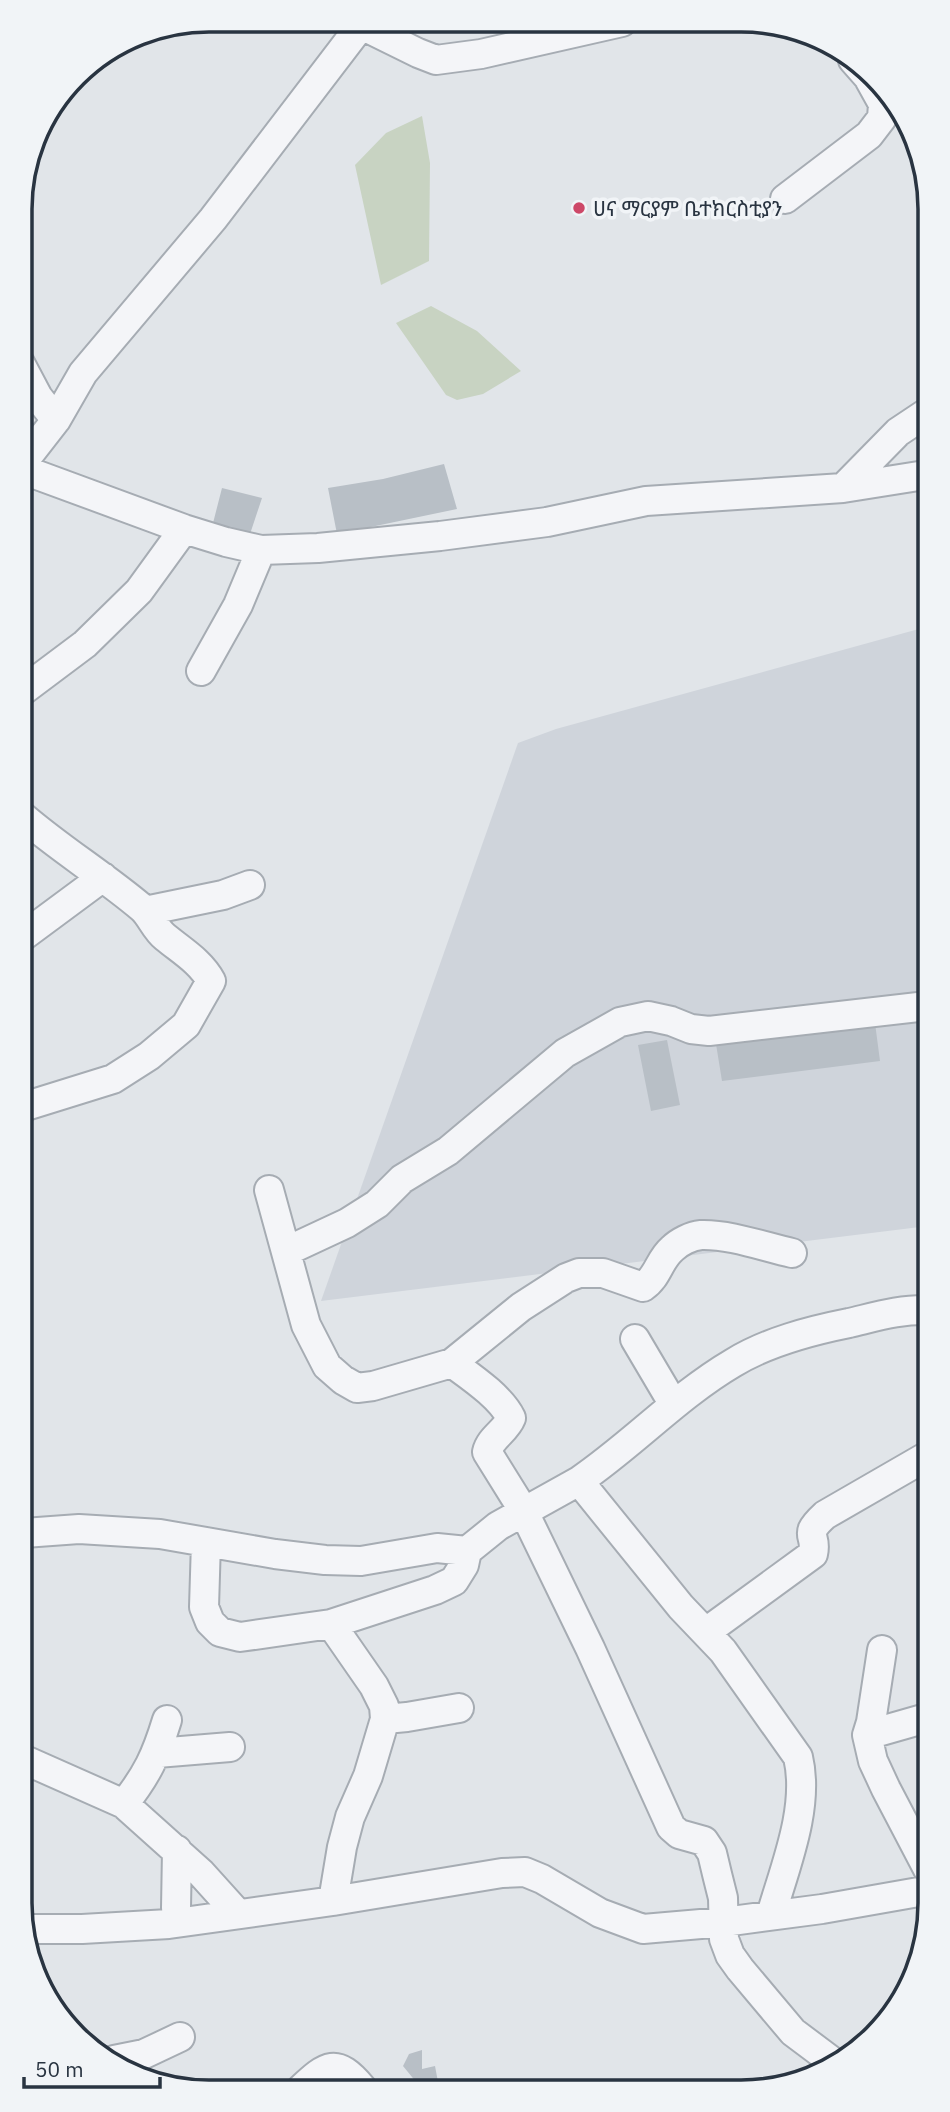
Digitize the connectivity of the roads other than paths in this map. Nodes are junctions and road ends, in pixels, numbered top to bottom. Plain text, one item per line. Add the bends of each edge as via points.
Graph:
1 (352, 32) edge
2 (379, 32) edge
3 (578, 32) edge
4 (880, 99) edge
5 (785, 199) dead end
6 (32, 386) edge
7 (918, 419) edge
8 (56, 420) junction
9 (32, 452) edge
10 (32, 471) edge
11 (918, 476) edge
12 (843, 488) junction
13 (184, 529) junction
14 (261, 550) junction
15 (201, 671) dead end
16 (32, 684) edge
17 (32, 825) edge
18 (103, 877) junction
19 (250, 885) dead end
20 (145, 911) junction
21 (32, 930) edge
22 (918, 1007) edge
23 (32, 1104) edge
24 (269, 1190) dead end
25 (287, 1251) junction
26 (792, 1253) dead end
27 (918, 1310) edge
28 (635, 1339) dead end
29 (452, 1363) junction
30 (674, 1405) junction
31 (918, 1461) edge
32 (579, 1481) junction
33 (523, 1510) junction
34 (32, 1532) edge
35 (206, 1542) junction
36 (467, 1551) junction
37 (331, 1624) junction
38 (706, 1632) junction
39 (882, 1650) dead end
40 (459, 1708) dead end
41 (385, 1719) junction
42 (167, 1720) dead end
43 (918, 1720) edge
44 (867, 1735) junction
45 (230, 1747) dead end
46 (157, 1753) junction
47 (32, 1763) edge
48 (124, 1804) junction
49 (177, 1850) junction
50 (918, 1850) edge
51 (918, 1892) edge
52 (333, 1901) junction
53 (176, 1908) dead end
54 (238, 1914) junction
55 (771, 1915) junction
56 (724, 1922) junction
57 (34, 1929) edge
58 (180, 2037) dead end
59 (123, 2058) edge
60 (828, 2058) edge
61 (311, 2080) edge
62 (356, 2080) edge

1 - 8 street via 213,219 83,373
2 - 3 street via 436,60
4 - 5 street via 882,118 869,135
6 - 8 street
7 - 12 street via 898,432
8 - 9 street
10 - 13 street
11 - 12 street
12 - 14 street via 646,501 503,529
13 - 14 street
13 - 16 street via 139,591 85,644
14 - 15 street via 238,605
17 - 18 street
18 - 20 street
18 - 21 street
19 - 20 street
20 - 23 street via 162,935 205,969 211,981 186,1025 113,1079
22 - 25 street via 709,1031 648,1016 620,1022 565,1053 448,1151 402,1179 377,1204
24 - 25 street
25 - 29 street via 306,1325 327,1366 343,1380 357,1388 373,1386
26 - 29 street via 700,1235 674,1246 643,1287 603,1273 579,1273 521,1307
27 - 30 street via 829,1327 763,1347
28 - 30 street
29 - 33 street via 511,1418 487,1452
30 - 32 street
31 - 38 street via 825,1515 814,1525 813,1555
32 - 33 street
32 - 38 street
33 - 36 street
33 - 56 street via 671,1827 704,1841 712,1853
34 - 35 street via 160,1534
35 - 36 street via 275,1554 361,1561 437,1548
35 - 37 street via 204,1607 220,1632 240,1637
36 - 37 street via 454,1581
37 - 41 street via 374,1686
38 - 55 street via 798,1757 801,1770 797,1823
39 - 44 street
40 - 41 street
41 - 52 street via 350,1818
42 - 46 street
43 - 44 street
44 - 50 street via 873,1761
45 - 46 street
46 - 48 street
47 - 48 street
48 - 49 street
49 - 53 street
49 - 54 street
51 - 55 street
52 - 54 street
52 - 56 street via 524,1872 600,1913 643,1929
54 - 57 street via 169,1924
55 - 56 street
56 - 60 street via 724,1939 740,1969 793,2032
58 - 59 street
61 - 62 street via 330,2067

